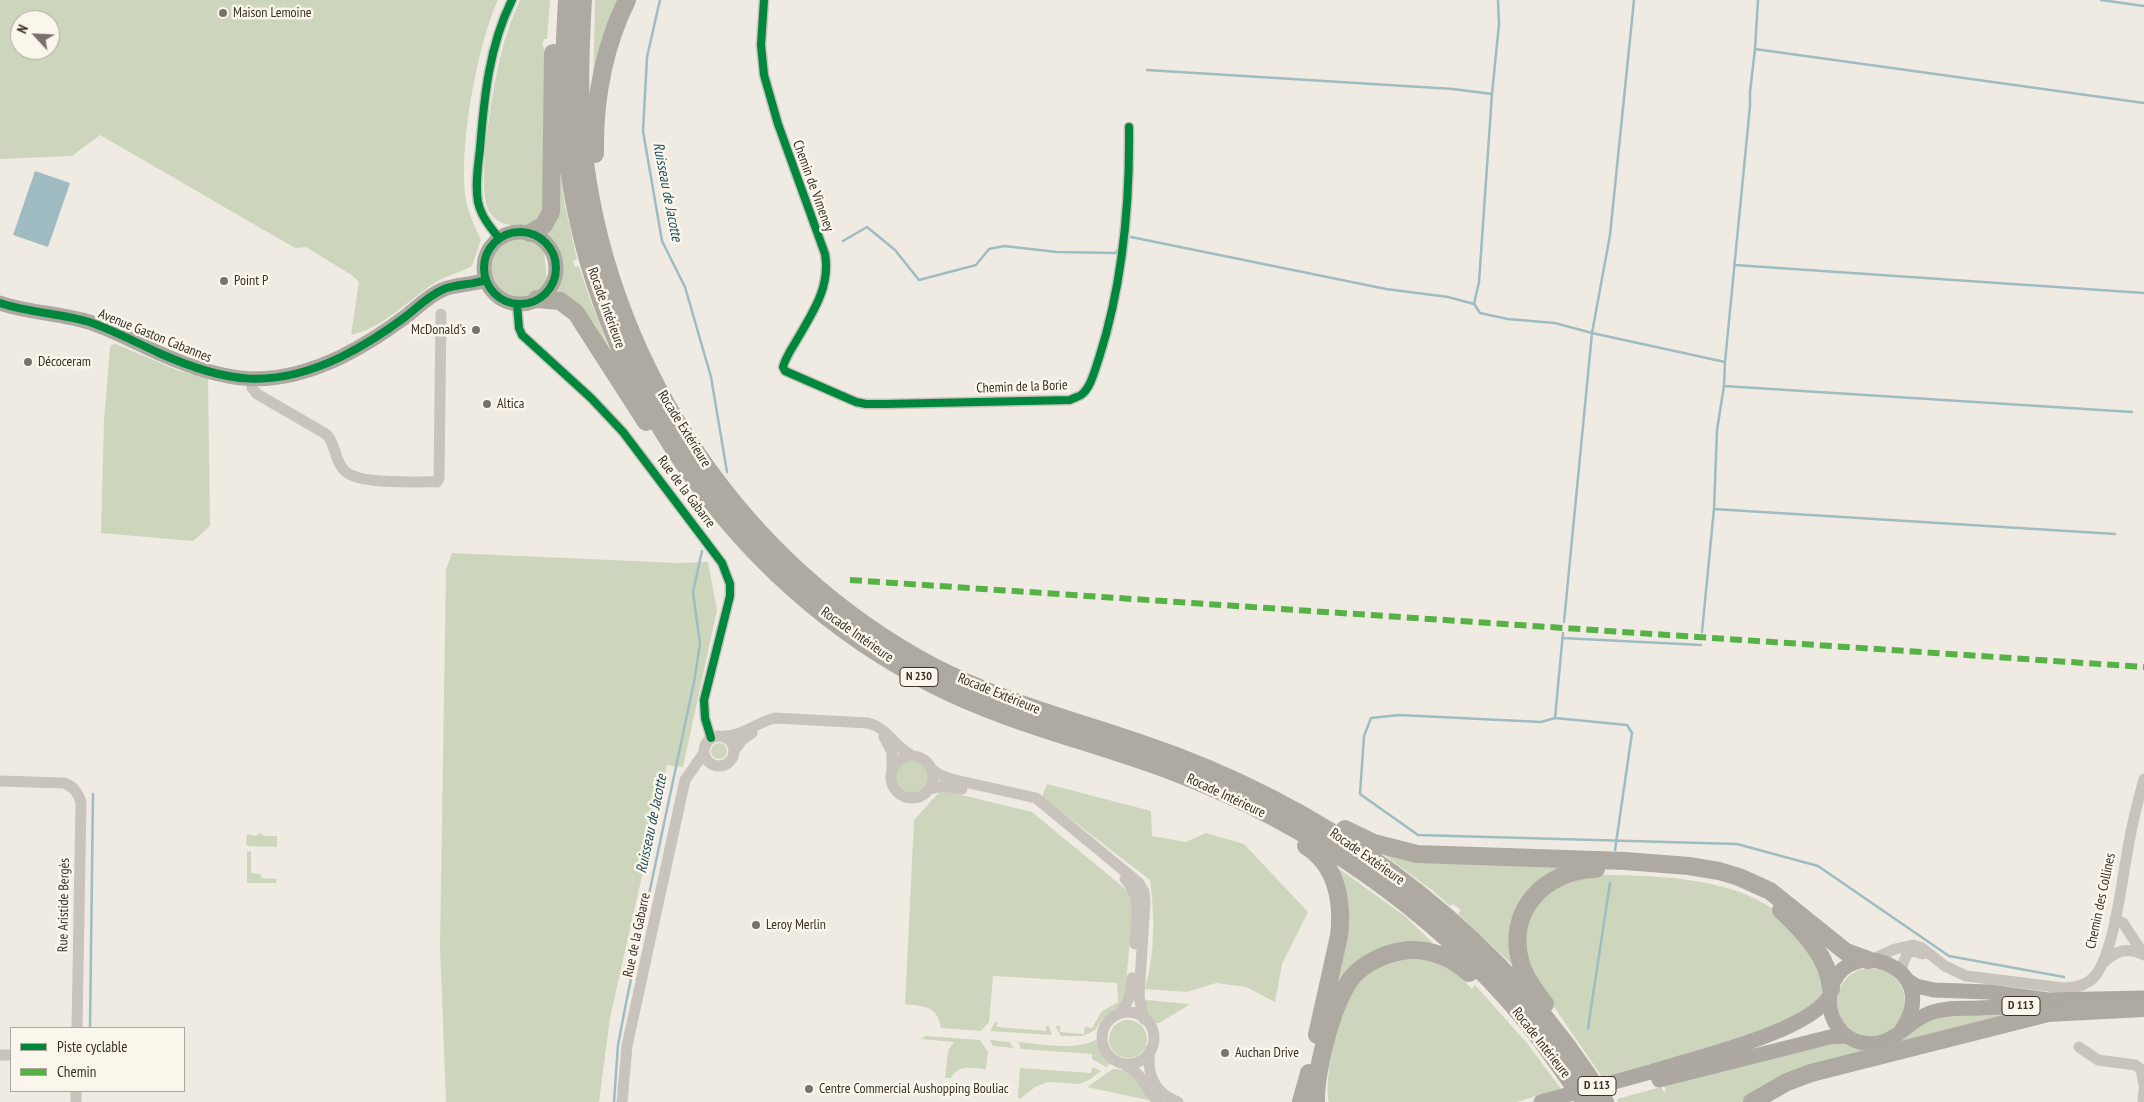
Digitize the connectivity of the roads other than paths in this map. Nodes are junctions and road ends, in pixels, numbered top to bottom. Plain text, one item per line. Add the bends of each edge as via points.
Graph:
1 (512, 0) edge
2 (558, 0) edge
3 (567, 0) edge
4 (584, 0) edge
5 (627, 0) edge
6 (764, 0) edge
7 (1129, 127) dead end
8 (592, 200) junction
9 (530, 233) junction
10 (499, 238) junction
11 (486, 280) junction
12 (537, 299) junction
13 (0, 303) edge
14 (517, 304) junction
15 (441, 314) dead end
16 (785, 371) joint
17 (252, 380) junction
18 (740, 535) junction
19 (724, 736) junction
20 (711, 738) junction
21 (734, 751) junction
22 (704, 753) junction
23 (912, 756) junction
24 (714, 766) junction
25 (932, 769) junction
26 (892, 771) junction
27 (2144, 779) edge
28 (0, 780) edge
29 (1222, 784) junction
30 (930, 789) junction
31 (684, 791) junction
32 (2115, 920) junction
33 (2144, 955) edge
34 (1932, 957) junction
35 (1870, 960) junction
36 (2103, 962) junction
37 (1905, 977) junction
38 (1830, 993) junction
39 (2144, 998) edge
40 (2144, 1007) edge
41 (1336, 1009) junction
42 (1117, 1015) junction
43 (1144, 1019) junction
44 (77, 1027) edge
45 (633, 1027) junction
46 (1902, 1030) junction
47 (1847, 1036) junction
48 (2079, 1047) dead end
49 (1150, 1050) junction
50 (1124, 1064) junction
51 (1656, 1075) junction
52 (1590, 1077) junction
53 (1568, 1078) junction
54 (2144, 1085) edge
55 (2144, 1090) edge
56 (622, 1102) edge
57 (630, 1102) edge
58 (1159, 1102) edge
59 (1178, 1102) edge
60 (1301, 1102) edge
61 (1316, 1102) edge
62 (1326, 1102) edge
63 (1541, 1102) edge
64 (1579, 1102) edge
65 (1585, 1102) edge
66 (1605, 1102) edge
67 (1752, 1102) edge
68 (2143, 1102) edge

1 - 10 street via 500,30 488,80 477,172 481,212
2 - 9 highway via 552,72 551,212 544,225
3 - 18 highway, Rocade Intérieure / N 230 via 564,71 568,160 582,235 596,286 624,360 657,421 695,480
4 - 8 highway, Rocade Extérieure / N 230 via 582,131
5 - 8 highway via 602,65 595,111 597,183
6 - 16 street, Chemin de Vimeney via 761,45 764,75 778,124 825,254 827,269 822,292 784,363
7 - 16 street, Chemin de la Borie via 1125,237 1116,294 1094,374 1081,395 1070,400 866,404
8 - 29 highway, Rocade Extérieure / N 230 via 604,256 626,320 668,409 733,502 802,575 845,610 933,666 974,686 1053,716 1124,736
9 - 10 main road via 514,232
9 - 12 main road via 550,247 555,258 553,281 547,292
10 - 11 main road via 485,257
11 - 14 main road via 498,296
11 - 17 main road, Avenue Gaston Cabannes via 439,291 398,322 341,357 295,374
12 - 14 main road
12 - 18 highway via 560,301 576,313 673,464
13 - 17 main road, Avenue Gaston Cabannes via 87,322 191,366
14 - 20 street, Rue de la Gabarre via 522,335 565,372 623,432 725,569 730,596 703,706
15 - 17 street via 437,482 368,479 350,475 339,463 332,440 326,434 257,394 252,388
18 - 29 highway, Rocade Intérieure / N 230 via 832,621 927,681 979,706 1047,731
19 - 20 street
19 - 21 street via 732,742
19 - 23 street via 739,734 775,718 868,723 882,729
20 - 22 street via 705,744
21 - 24 street via 727,764
21 - 26 street via 742,740 775,724 867,728 880,733 887,741 892,752
22 - 24 street
22 - 31 street, Rue de la Gabarre via 687,775
23 - 25 street via 924,760
23 - 26 street via 900,760
24 - 31 street, Rue de la Gabarre via 698,772
25 - 30 street
25 - 43 street via 951,779 1036,798 1139,883 1145,902 1139,997
26 - 30 street via 893,786 905,797 919,797
27 - 32 street, Chemin des Collines
28 - 44 street, Rue Aristide Bergès via 56,782 70,785 79,795
29 - 35 highway via 1308,806 1359,836 1401,852 1658,863 1719,871 1770,890 1846,952
29 - 52 highway, Rocade Extérieure / N 230 via 1303,814 1434,905 1508,977
29 - 53 highway, Rocade Intérieure / N 230 via 1357,868 1422,916 1527,1022
29 - 60 highway via 1314,851 1327,866 1337,889 1341,919 1339,936
30 - 42 street via 949,786 1032,805 1133,888 1137,911 1132,989 1126,1007
31 - 45 street, Rue de la Gabarre
32 - 33 street via 2122,923
32 - 36 street, Chemin des Collines
33 - 36 street via 2126,949
34 - 35 street, Chemin des Collines via 1913,945
34 - 36 street, Chemin des Collines via 1966,976 2064,988 2073,988 2091,980
34 - 37 street, Chemin des Collines via 1919,952 1907,954 1902,966
35 - 37 main road via 1894,966
35 - 38 main road via 1856,962 1845,969 1836,978
37 - 39 main road, D 113 via 1916,986 1934,990 1989,992 2048,1000
37 - 46 main road via 1913,1000 1910,1016
38 - 47 main road via 1833,1019
38 - 51 main road, D 113 via 1817,1011 1792,1025
38 - 52 highway via 1828,967 1820,954 1779,908 1750,890 1720,880 1657,871 1594,869 1565,874 1539,890 1529,903 1518,929 1518,948 1525,973 1565,1031
40 - 46 main road, D 113 via 2095,1004 1943,1009 1923,1015
40 - 67 highway via 2048,1013 1810,1073
41 - 53 highway via 1348,981 1370,962 1399,951 1440,955 1467,971
41 - 61 highway via 1318,1075
41 - 62 highway via 1323,1076
42 - 43 street via 1131,1013
42 - 50 street via 1105,1026 1102,1042 1108,1055
43 - 49 street via 1153,1033
45 - 56 street, Rue de la Gabarre via 627,1046
45 - 57 street, Rue de la Gabarre
46 - 47 main road via 1888,1040 1870,1044
47 - 51 main road, D 113
48 - 54 street via 2098,1060 2135,1065 2141,1069
49 - 50 street via 1138,1062
49 - 59 street via 1151,1077 1162,1094
50 - 58 street via 1137,1072
51 - 63 main road, D 113, bridge
51 - 64 main road, D 113
52 - 66 highway, Rocade Extérieure / N 230
53 - 65 highway, Rocade Intérieure / N 230
55 - 68 street

